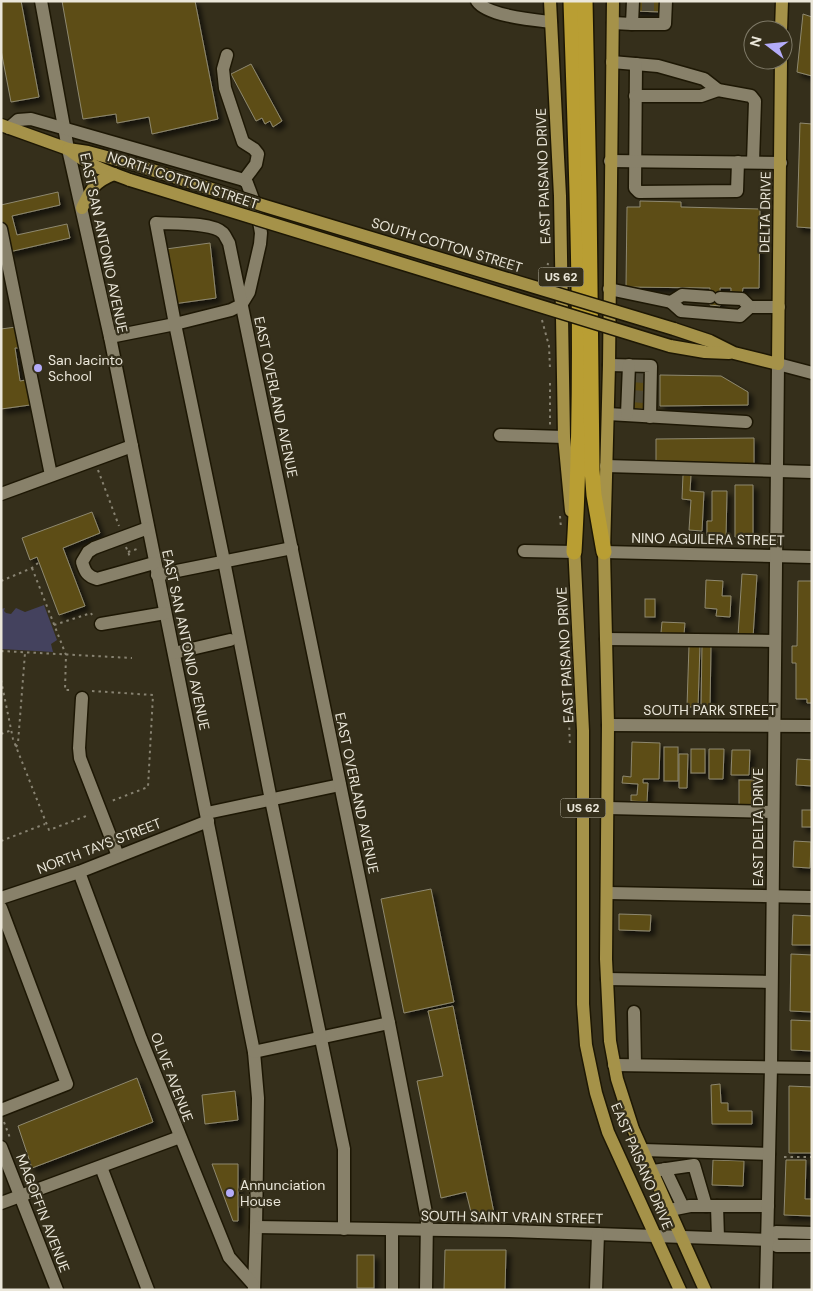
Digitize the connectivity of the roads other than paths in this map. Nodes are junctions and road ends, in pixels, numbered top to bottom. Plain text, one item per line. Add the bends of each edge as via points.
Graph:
1 (41, 1) edge
2 (477, 1) edge
3 (550, 1) edge
4 (571, 1) edge
5 (585, 1) edge
6 (613, 1) edge
7 (633, 1) edge
8 (666, 1) edge
9 (782, 1) edge
10 (781, 20) edge
11 (551, 22) junction
12 (613, 23) junction
13 (632, 24) junction
14 (227, 55) dead end
15 (612, 62) junction
16 (636, 64) junction
17 (781, 70) edge
18 (718, 90) junction
19 (635, 96) junction
20 (5, 127) edge
21 (65, 129) junction
22 (68, 149) junction
23 (610, 161) junction
24 (635, 161) junction
25 (738, 162) junction
26 (753, 162) junction
27 (781, 163) junction
28 (114, 174) junction
29 (244, 180) junction
30 (265, 206) joint
31 (82, 208) junction
32 (264, 221) joint
33 (1, 229) edge
34 (609, 289) junction
35 (671, 302) junction
36 (241, 305) junction
37 (750, 307) junction
38 (779, 307) junction
39 (175, 324) junction
40 (110, 338) junction
41 (734, 353) junction
42 (778, 364) junction
43 (609, 365) junction
44 (812, 373) edge
45 (637, 374) junction
46 (638, 396) junction
47 (608, 414) junction
48 (627, 414) junction
49 (650, 417) junction
50 (746, 422) dead end
51 (500, 435) dead end
52 (564, 437) junction
53 (132, 446) junction
54 (606, 466) junction
55 (777, 472) junction
56 (812, 472) edge
57 (51, 476) junction
58 (1, 494) edge
59 (148, 528) junction
60 (292, 548) junction
61 (524, 551) dead end
62 (574, 552) junction
63 (604, 552) junction
64 (776, 555) junction
65 (812, 556) edge
66 (224, 561) junction
67 (156, 569) junction
68 (165, 613) junction
69 (101, 624) road end
70 (606, 639) junction
71 (230, 640) dead end
72 (775, 641) junction
73 (174, 653) junction
74 (83, 693) road end
75 (608, 725) junction
76 (774, 726) junction
77 (812, 726) edge
78 (340, 785) junction
79 (271, 800) junction
80 (608, 808) junction
81 (773, 812) junction
82 (207, 817) junction
83 (118, 856) junction
84 (78, 872) junction
85 (608, 893) junction
86 (773, 896) junction
87 (812, 897) edge
88 (1, 898) edge
89 (1, 908) edge
90 (607, 979) junction
91 (771, 982) junction
92 (634, 1012) dead end
93 (389, 1022) junction
94 (320, 1037) junction
95 (254, 1052) junction
96 (614, 1065) junction
97 (635, 1065) junction
98 (771, 1067) junction
99 (812, 1068) edge
100 (1, 1110) edge
101 (180, 1138) junction
102 (1, 1147) edge
103 (643, 1150) junction
104 (692, 1151) junction
105 (769, 1154) junction
106 (694, 1165) junction
107 (101, 1166) junction
108 (666, 1169) junction
109 (652, 1171) junction
110 (19, 1196) junction
111 (1, 1202) edge
112 (712, 1206) junction
113 (768, 1206) junction
114 (683, 1207) junction
115 (670, 1210) junction
116 (256, 1227) junction
117 (344, 1229) junction
118 (392, 1230) junction
119 (428, 1230) junction
120 (812, 1233) edge
121 (598, 1234) junction
122 (655, 1236) junction
123 (682, 1237) junction
124 (718, 1238) junction
125 (768, 1240) junction
126 (812, 1246) edge
127 (250, 1288) edge
128 (57, 1290) edge
129 (148, 1290) edge
130 (392, 1290) edge
131 (426, 1290) edge
132 (596, 1290) edge
133 (680, 1290) edge
134 (706, 1290) edge
135 (766, 1290) edge

1 - 21 street, EAST SAN ANTONIO AVENUE
2 - 11 street via 480,6 511,17
3 - 11 main road, EAST PAISANO DRIVE / US 62
4 - 62 highway via 578,266 578,475
5 - 63 highway via 592,470
6 - 12 main road, EAST PAISANO DRIVE / US 62
7 - 13 street
8 - 13 street via 666,24 648,18
9 - 10 main road
11 - 52 main road, EAST PAISANO DRIVE / US 62 via 560,196
12 - 13 street
12 - 15 main road, EAST PAISANO DRIVE / US 62
14 - 29 street via 225,88 243,142 258,154 256,164
15 - 16 street
15 - 23 main road, EAST PAISANO DRIVE / US 62
16 - 18 street via 658,66 704,80
16 - 19 street
17 - 27 main road, DELTA DRIVE
18 - 19 street via 701,96
18 - 26 street via 751,96 755,101
19 - 24 street
20 - 21 street, NORTH COTTON STREET via 18,120 31,119
20 - 22 main road, NORTH COTTON STREET
21 - 22 street, EAST SAN ANTONIO AVENUE
21 - 29 street, NORTH COTTON STREET
22 - 28 main road, NORTH COTTON STREET via 85,162
22 - 30 main road, NORTH COTTON STREET, bridge via 132,164
22 - 31 street, EAST SAN ANTONIO AVENUE
23 - 24 street
23 - 34 main road, EAST PAISANO DRIVE / US 62
24 - 25 street
24 - 25 street via 635,188 639,192 737,191
25 - 26 street
26 - 27 street
27 - 38 main road, DELTA DRIVE
28 - 31 main road via 96,184
28 - 32 main road, NORTH COTTON STREET, bridge
29 - 36 street, EAST OVERLAND AVENUE via 257,210 261,233 251,284
30 - 41 main road, SOUTH COTTON STREET, bridge via 674,329
31 - 40 street, EAST SAN ANTONIO AVENUE
32 - 41 main road, SOUTH COTTON STREET, bridge via 670,346
33 - 57 street
34 - 35 street
34 - 43 main road, EAST PAISANO DRIVE / US 62
35 - 37 street via 682,295 742,298
35 - 37 street via 681,311 740,316
36 - 39 street
36 - 39 street, EAST OVERLAND AVENUE via 229,243 223,232 206,226 156,223
36 - 60 street, EAST OVERLAND AVENUE
37 - 38 street
38 - 42 main road, DELTA DRIVE
39 - 40 street
39 - 66 street
40 - 53 street, EAST SAN ANTONIO AVENUE
41 - 42 main road, SOUTH COTTON STREET
42 - 44 street, SOUTH COTTON STREET
42 - 55 street, EAST DELTA DRIVE
43 - 45 street
43 - 47 main road, EAST PAISANO DRIVE / US 62
45 - 46 street
45 - 46 street
46 - 48 street
46 - 49 street
47 - 48 street
47 - 54 main road, EAST PAISANO DRIVE / US 62
48 - 49 street
49 - 50 street
51 - 52 street
52 - 62 main road, EAST PAISANO DRIVE / US 62
53 - 57 street
53 - 59 street, EAST SAN ANTONIO AVENUE
54 - 55 street
54 - 63 main road, EAST PAISANO DRIVE / US 62
55 - 56 street
55 - 64 street, EAST DELTA DRIVE
57 - 58 street
59 - 67 street, EAST SAN ANTONIO AVENUE
59 - 67 street via 94,548 82,562 89,577 97,579 134,569
60 - 66 street
60 - 78 street, EAST OVERLAND AVENUE
61 - 62 street
62 - 122 main road, EAST PAISANO DRIVE / US 62 via 584,731 583,1004 586,1045 608,1132
63 - 64 street, NINO AGUILERA STREET
63 - 70 main road, EAST PAISANO DRIVE / US 62
64 - 65 street, NINO AGUILERA STREET
64 - 72 street, EAST DELTA DRIVE
66 - 67 street
66 - 79 street
67 - 68 street, EAST SAN ANTONIO AVENUE
68 - 69 street
68 - 73 street, EAST SAN ANTONIO AVENUE
70 - 72 street
70 - 75 main road, EAST PAISANO DRIVE / US 62
71 - 73 street
72 - 76 street, EAST DELTA DRIVE
73 - 82 street, EAST SAN ANTONIO AVENUE
74 - 83 street via 80,758
75 - 76 street, SOUTH PARK STREET
75 - 80 main road, EAST PAISANO DRIVE / US 62
76 - 77 street, SOUTH PARK STREET
76 - 81 street, EAST DELTA DRIVE
78 - 79 street, NORTH TAYS STREET
78 - 93 street, EAST OVERLAND AVENUE
79 - 82 street, NORTH TAYS STREET
79 - 94 street
80 - 81 street
80 - 85 main road, EAST PAISANO DRIVE / US 62
81 - 86 street, EAST DELTA DRIVE
82 - 83 street, NORTH TAYS STREET
82 - 95 street, EAST SAN ANTONIO AVENUE
83 - 84 street, NORTH TAYS STREET
84 - 88 street, NORTH TAYS STREET
84 - 101 street, OLIVE AVENUE
85 - 86 street
85 - 90 main road, EAST PAISANO DRIVE / US 62
86 - 87 street
86 - 91 street, EAST DELTA DRIVE
89 - 100 street via 67,1084
90 - 91 street
90 - 96 main road, EAST PAISANO DRIVE / US 62
91 - 98 street, EAST DELTA DRIVE
92 - 97 street
93 - 94 street
93 - 119 street, EAST OVERLAND AVENUE
94 - 95 street
94 - 117 street via 344,1149
95 - 116 street, EAST SAN ANTONIO AVENUE via 258,1098
96 - 97 street
96 - 103 main road, EAST PAISANO DRIVE / US 62 via 623,1102
97 - 98 street
98 - 99 street
98 - 105 street, EAST DELTA DRIVE
101 - 107 street
101 - 127 street, OLIVE AVENUE via 229,1257
102 - 110 street, MAGOFFIN AVENUE
103 - 104 street
103 - 109 main road, EAST PAISANO DRIVE / US 62
104 - 105 street
104 - 106 street
105 - 113 street, EAST DELTA DRIVE
106 - 108 street
106 - 112 street
107 - 110 street
107 - 129 street
108 - 109 street
108 - 114 street
109 - 115 main road, EAST PAISANO DRIVE / US 62
110 - 111 street
110 - 128 street, MAGOFFIN AVENUE
112 - 113 street
112 - 114 street
112 - 124 street
113 - 125 street, EAST DELTA DRIVE
114 - 115 street
115 - 123 main road, EAST PAISANO DRIVE / US 62
116 - 117 street, SOUTH SAINT VRAIN STREET
116 - 127 street, EAST SAN ANTONIO AVENUE
117 - 118 street, SOUTH SAINT VRAIN STREET
118 - 119 street, SOUTH SAINT VRAIN STREET
118 - 130 street
119 - 121 street, SOUTH SAINT VRAIN STREET
119 - 131 street, EAST OVERLAND AVENUE
120 - 125 street, SOUTH SAINT VRAIN STREET via 776,1232
121 - 122 street, SOUTH SAINT VRAIN STREET
121 - 132 street
122 - 123 street, SOUTH SAINT VRAIN STREET
122 - 133 main road, EAST PAISANO DRIVE / US 62
123 - 124 street, SOUTH SAINT VRAIN STREET
123 - 134 main road, EAST PAISANO DRIVE / US 62
124 - 125 street, SOUTH SAINT VRAIN STREET
125 - 126 street, SOUTH SAINT VRAIN STREET via 777,1246
125 - 135 street, EAST DELTA DRIVE

